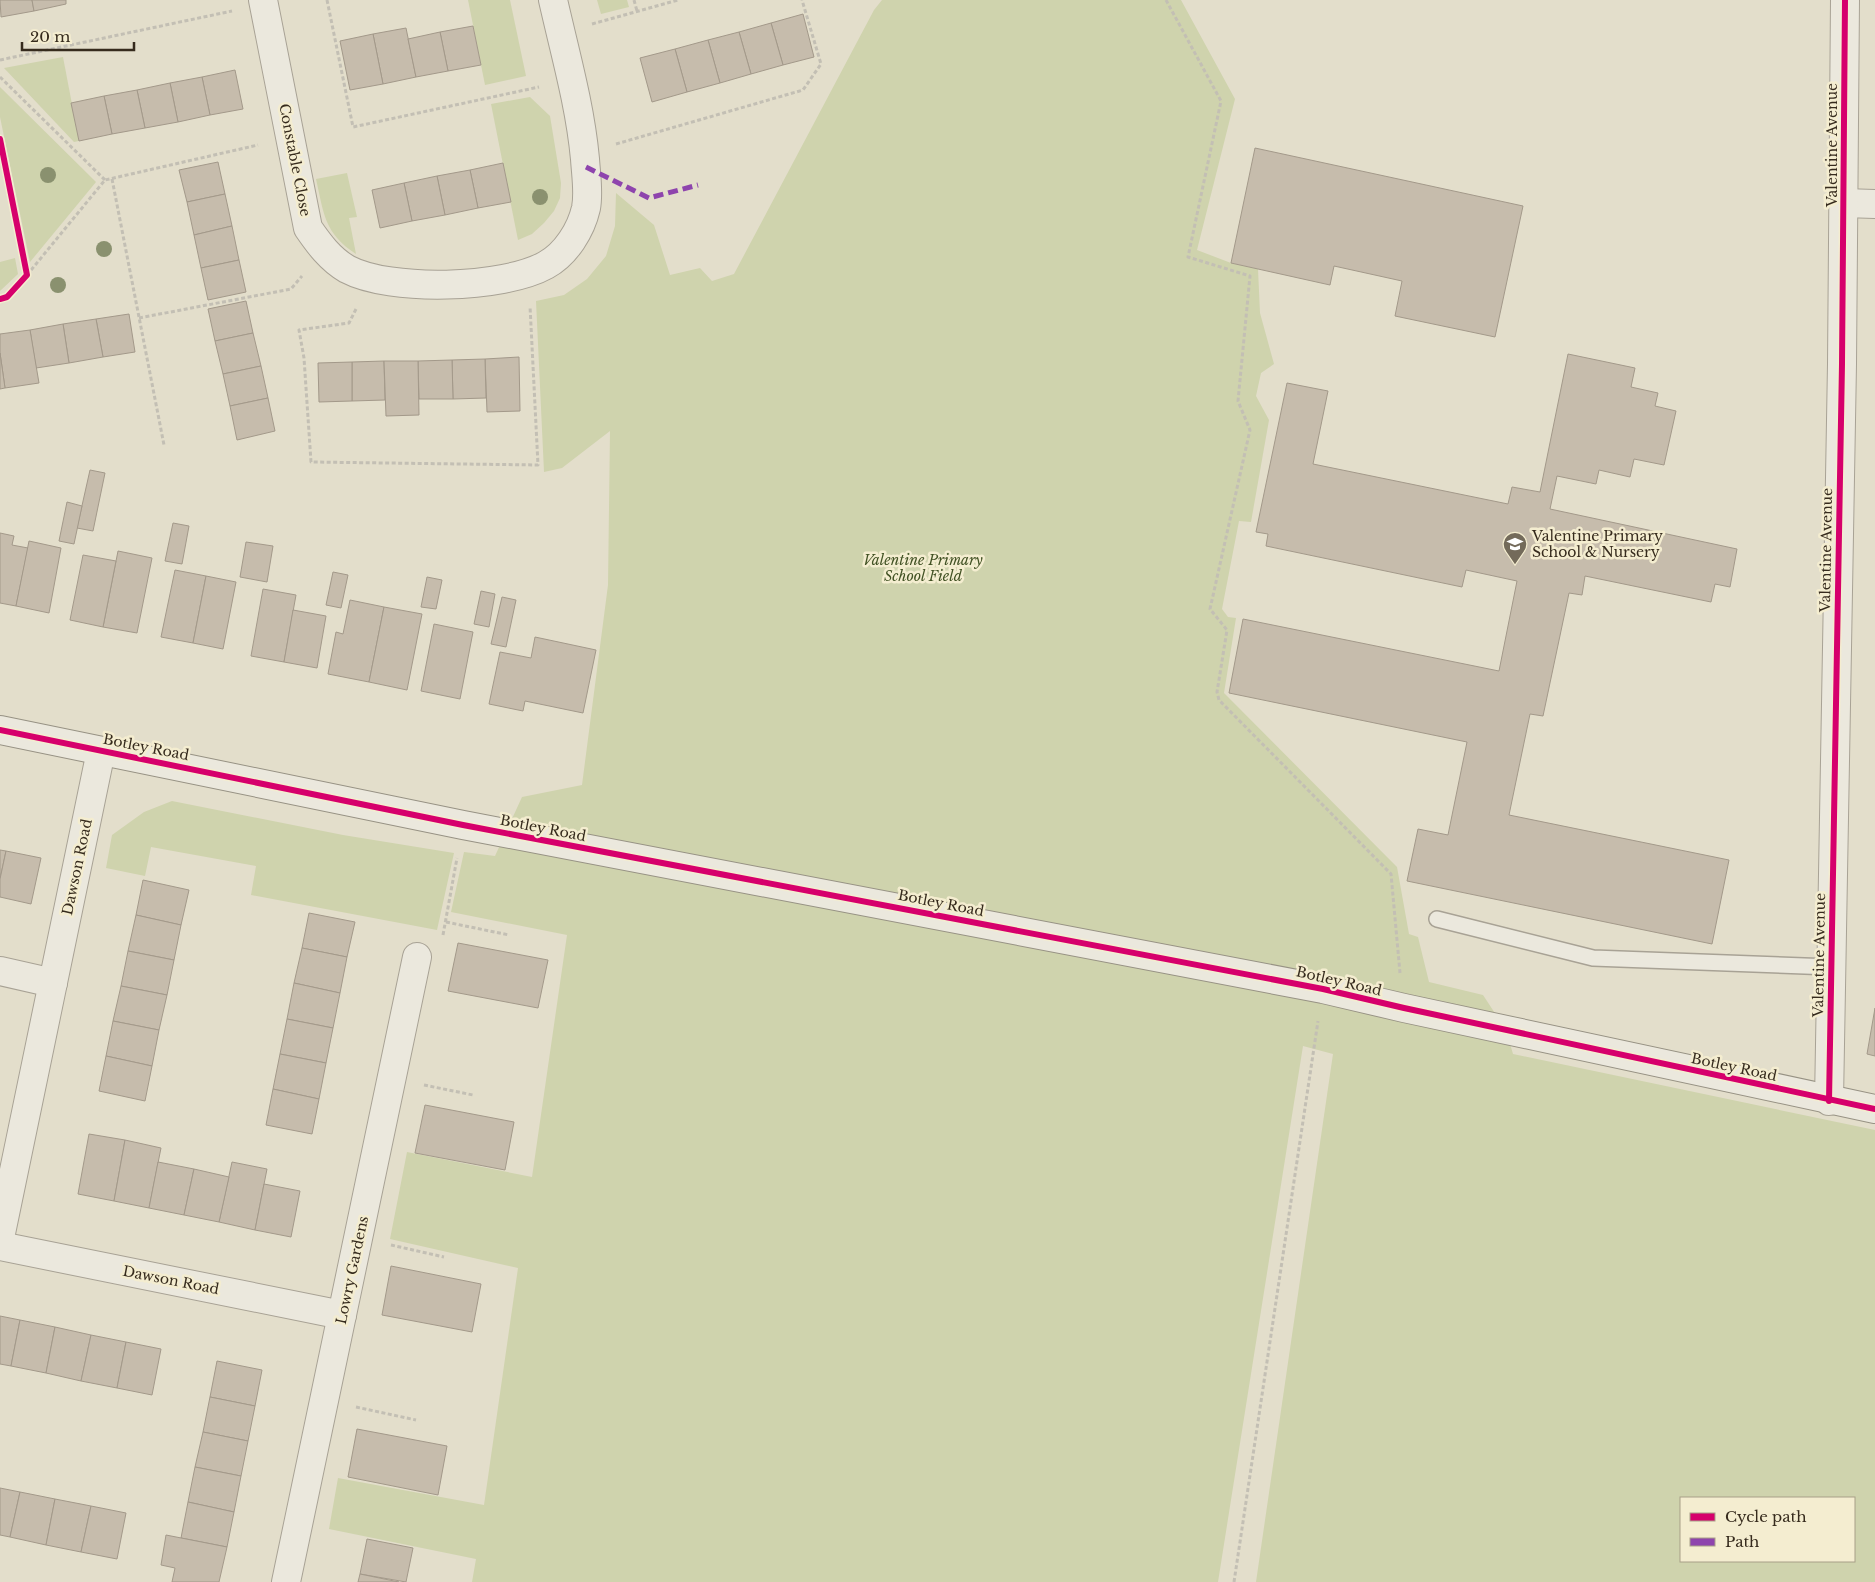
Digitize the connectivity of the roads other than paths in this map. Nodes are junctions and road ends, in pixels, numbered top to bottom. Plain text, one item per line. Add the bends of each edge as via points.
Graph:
1 (553, 0) edge
2 (1845, 0) edge
3 (264, 2) edge
4 (1844, 203) junction
5 (1875, 204) edge
6 (0, 730) edge
7 (101, 751) junction
8 (1436, 919) dead end
9 (417, 957) road end
10 (1831, 967) junction
11 (0, 971) edge
12 (53, 983) junction
13 (1829, 1101) junction
14 (1875, 1109) edge
15 (0, 1238) edge
16 (0, 1246) edge
17 (342, 1315) junction
18 (286, 1582) edge

1 - 3 street, Constable Close via 580,121 587,178 586,208 577,230 566,250 547,265 528,273 495,281 418,286 372,279 346,268 324,251 308,228
2 - 4 street, Valentine Avenue
4 - 5 street
4 - 10 street, Valentine Avenue
6 - 7 street, Botley Road
7 - 12 street, Dawson Road
7 - 13 street, Botley Road via 463,825 1322,989
8 - 10 lane via 1593,958
9 - 17 street, Lowry Gardens
10 - 13 street, Valentine Avenue
11 - 12 street
12 - 15 street, Dawson Road
13 - 14 street, Botley Road
16 - 17 street, Dawson Road
17 - 18 street, Lowry Gardens

